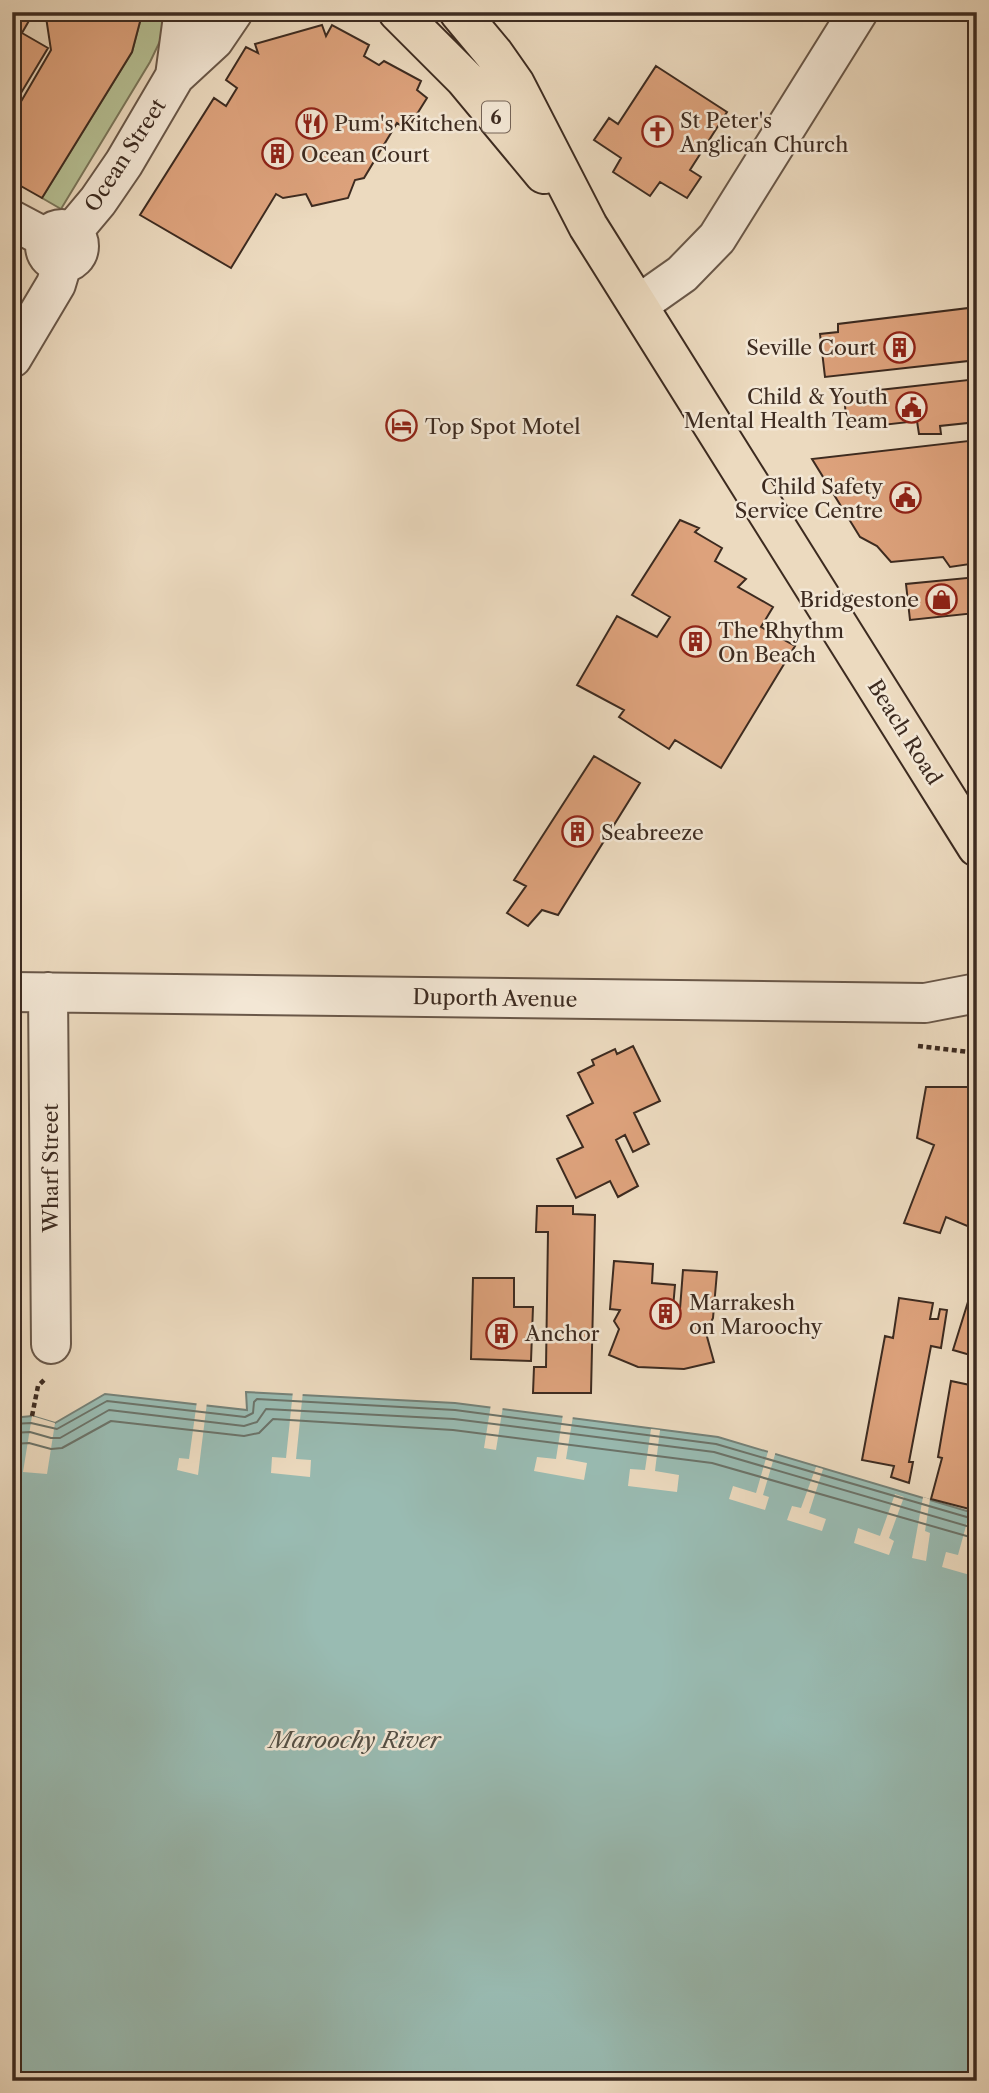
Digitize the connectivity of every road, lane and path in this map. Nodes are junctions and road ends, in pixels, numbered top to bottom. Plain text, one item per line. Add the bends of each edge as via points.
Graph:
1 (188, 12) edge
2 (233, 12) edge
3 (398, 12) edge
4 (459, 12) edge
5 (858, 12) edge
6 (175, 76) junction
7 (12, 220) edge
8 (589, 226) junction
9 (60, 245) junction
10 (638, 305) junction
11 (12, 358) edge
12 (977, 847) edge
13 (30, 992) edge
14 (977, 993) edge
15 (925, 1003) junction
16 (977, 1018) edge
17 (918, 1046) dead end
18 (977, 1053) edge
19 (51, 1344) dead end

1 - 6 street, Ocean Street
2 - 6 street, Ocean Street via 214,40
3 - 8 main road, Beach Road / 6 via 465,79
4 - 8 main road, Beach Road / 6 via 514,84
5 - 10 street via 717,237 682,274
6 - 9 street, Ocean Street via 124,163
7 - 9 street
8 - 10 main road, Beach Road / 6
9 - 11 street, Ocean Street via 56,284
10 - 12 main road, Beach Road / 6
13 - 15 street, Duporth Avenue
13 - 19 street, Wharf Street
14 - 15 street, Duporth Avenue
15 - 16 street
17 - 18 path

